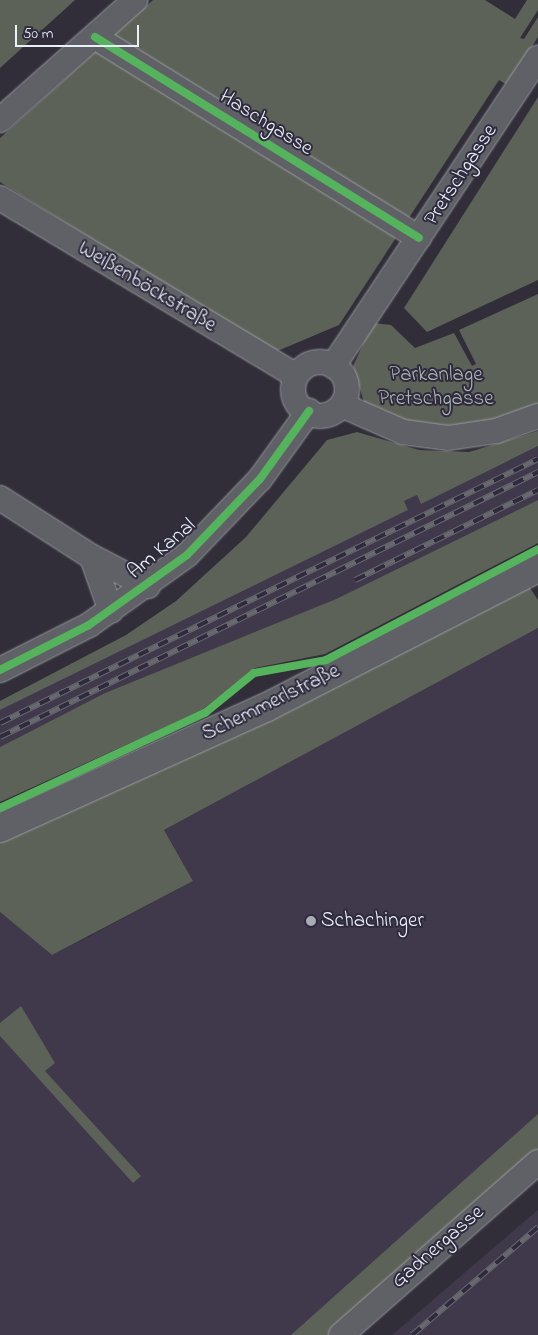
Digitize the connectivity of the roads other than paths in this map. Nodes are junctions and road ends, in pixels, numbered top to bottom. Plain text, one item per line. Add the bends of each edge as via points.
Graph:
1 (135, 0) edge
2 (95, 37) junction
3 (538, 58) edge
4 (0, 120) edge
5 (0, 198) edge
6 (419, 238) junction
7 (333, 366) junction
8 (294, 376) junction
9 (344, 406) junction
10 (309, 411) junction
11 (538, 416) edge
12 (0, 498) edge
13 (92, 557) junction
14 (538, 568) edge
15 (148, 586) junction
16 (111, 611) junction
17 (0, 670) edge
18 (0, 828) edge
19 (538, 1162) edge
20 (341, 1335) edge

1 - 2 street
2 - 4 street
2 - 6 street, Haschgasse
3 - 6 street, Pretschgasse
5 - 8 street, Weißenböckstraße
6 - 7 street, Pretschgasse
7 - 8 street via 313,363
7 - 9 street via 345,384
8 - 10 street via 295,395
9 - 10 street via 332,414
9 - 11 street via 404,432 448,438 496,431
10 - 15 street, Am Kanal via 288,445 240,501 187,555
12 - 13 street
13 - 15 street
13 - 16 street
14 - 18 main road, Schemmerlstraße via 267,707
15 - 16 street, Am Kanal
16 - 17 street, Am Kanal
19 - 20 street, Gadnergasse

